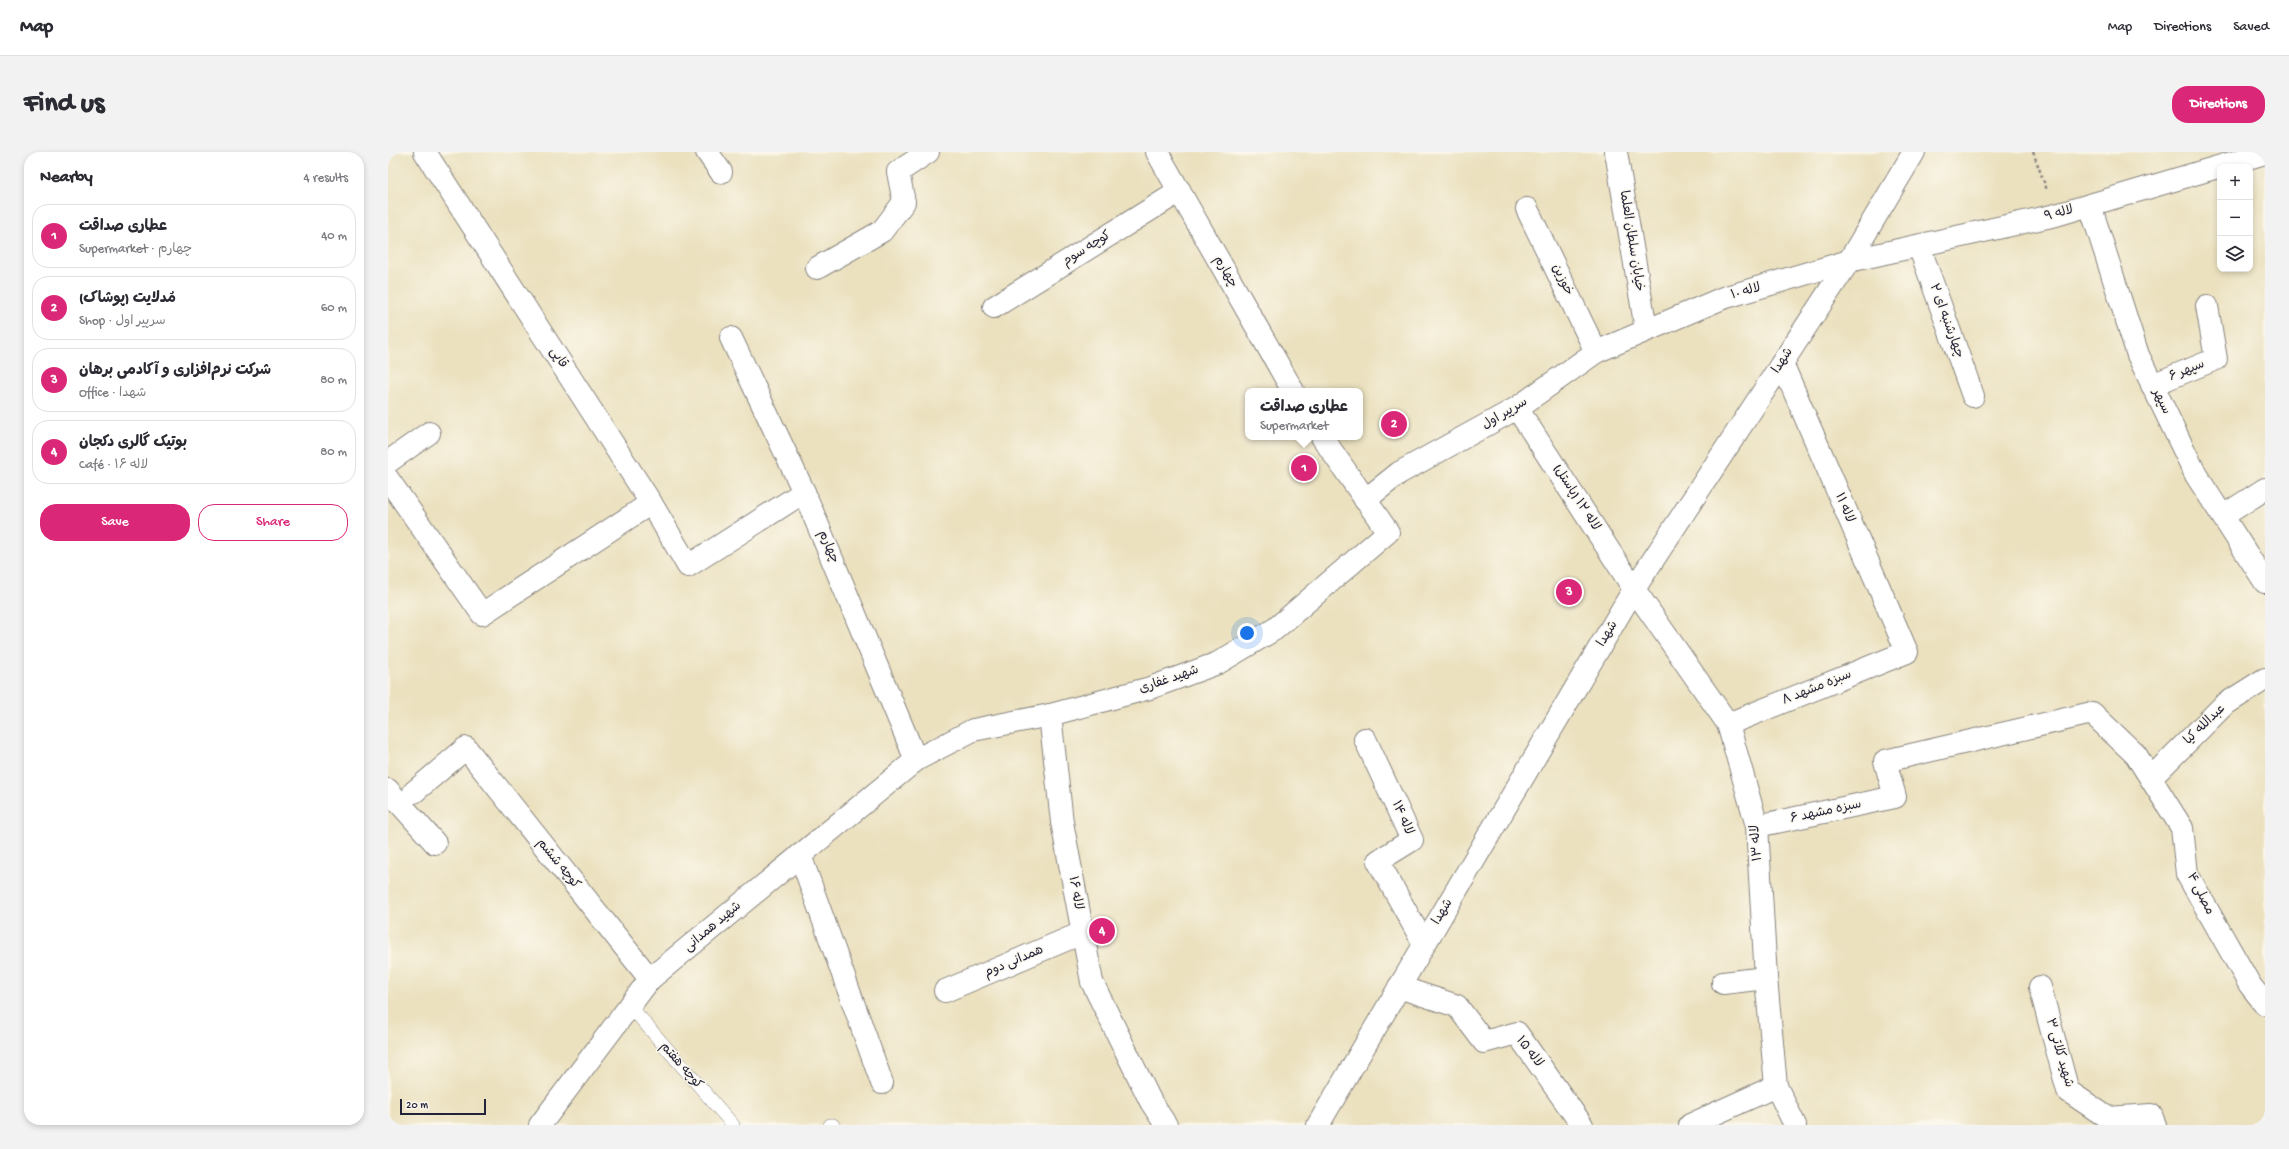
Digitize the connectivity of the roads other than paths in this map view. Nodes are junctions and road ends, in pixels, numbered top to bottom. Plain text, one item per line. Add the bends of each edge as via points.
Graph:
1 (425, 152) edge
2 (707, 152) edge
3 (928, 152) edge
4 (1158, 152) edge
5 (1616, 152) edge
6 (1914, 152) edge
7 (2265, 153) edge
8 (721, 172) dead end
9 (1180, 191) junction
10 (2090, 205) junction
11 (1527, 209) dead end
12 (1919, 246) junction
13 (1849, 261) junction
14 (817, 268) dead end
15 (2207, 306) dead end
16 (994, 307) dead end
17 (1646, 329) junction
18 (731, 338) dead end
19 (1596, 352) junction
20 (1782, 364) junction
21 (2152, 385) junction
22 (1291, 388) edge
23 (1973, 396) dead end
24 (1517, 408) junction
25 (429, 433) dead end
26 (1324, 440) edge
27 (388, 462) edge
28 (388, 478) edge
29 (2265, 489) edge
30 (804, 492) junction
31 (1365, 500) junction
32 (651, 503) junction
33 (2222, 516) junction
34 (2265, 582) edge
35 (1634, 589) junction
36 (1907, 652) joint
37 (2265, 680) edge
38 (1050, 716) junction
39 (1728, 724) junction
40 (1365, 739) dead end
41 (916, 760) junction
42 (2151, 778) junction
43 (388, 790) edge
44 (414, 792) dead end
45 (1895, 797) joint
46 (1756, 826) junction
47 (435, 843) dead end
48 (800, 855) junction
49 (1082, 933) junction
50 (1424, 944) junction
51 (1766, 978) junction
52 (650, 979) junction
53 (1723, 983) dead end
54 (1399, 987) junction
55 (2040, 987) dead end
56 (945, 991) dead end
57 (2265, 1004) edge
58 (630, 1006) junction
59 (882, 1083) dead end
60 (1776, 1086) junction
61 (540, 1125) edge
62 (733, 1125) edge
63 (1166, 1125) edge
64 (1318, 1125) edge
65 (1582, 1125) edge
66 (1690, 1125) edge
67 (1795, 1125) edge
68 (2155, 1125) edge

1 - 32 street, قاپی
2 - 8 street
3 - 14 street via 898,172 904,202 882,231
4 - 9 street, چهارم
5 - 17 street, خیابان سلطان العلما
6 - 13 street, شهدا
7 - 10 street, ۹ لاله
9 - 16 street, کوچه سوم
9 - 22 street, چهارم
10 - 12 street, ۹ لاله
10 - 21 street, سپهر via 2138,355
11 - 19 street, خوزین
12 - 13 street, ۹ لاله
12 - 23 street, ۲ چهارشنبه ای
13 - 17 street, لاله ۱۰ via 1723,298
13 - 20 street, شهدا
15 - 21 street, ۶ سپهر via 2216,359
17 - 19 street, سرپیر اول
18 - 30 street, چهارم
19 - 24 street, سرپیر اول
20 - 35 street, شهدا
20 - 36 street, ۱۱ لاله
21 - 33 street, سپهر via 2196,475
24 - 31 street, سرپیر اول via 1399,473
24 - 35 street, لاله ۱۲ (پاستل)
25 - 27 street
26 - 31 street
28 - 32 street via 482,614
29 - 33 street
30 - 32 street, قاپی via 688,566
30 - 41 street, چهارم
31 - 38 street, شهید غفاری via 1388,532 1275,629 1218,663 1150,688
33 - 34 street, سپهر
35 - 39 street, لاله ۱۳
35 - 50 street, شهدا
36 - 39 street, ۸ سبزه مشهد
37 - 42 street, عبدالله کیا via 2224,705
38 - 41 street, شهید غفاری via 973,730
38 - 49 street, لاله ۱۶ via 1062,822
39 - 46 street, لاله ۱۳
40 - 50 street, ۱۴ لاله via 1412,840 1378,861
41 - 48 street, شهید همدانی
42 - 45 street, ۴ مصلی via 2136,755 2092,713 1885,761
42 - 57 street, ۴ مصلی via 2182,828 2187,874 2250,985
43 - 47 street
44 - 52 street, کوچه ششم via 466,748
45 - 46 street, ۶ سبزه مشهد
46 - 51 street, لاله ۱۳
48 - 52 street, شهید همدانی
48 - 59 street
49 - 56 street, همدانی دوم
49 - 63 street, لاله ۱۶ via 1092,982 1151,1102
50 - 54 street, شهدا
51 - 53 street
51 - 60 street, لاله ۱۳
52 - 58 street, شهید همدانی
54 - 64 street, شهدا
54 - 65 street, ۱۵ لاله via 1457,1006 1484,1042 1517,1033
55 - 68 street, ۳ شهید کلاتی via 2068,1091 2108,1118 2151,1115
58 - 61 street, شهید همدانی
58 - 62 lane, کوچه هفتم
60 - 66 street
60 - 67 street, لاله ۱۳

